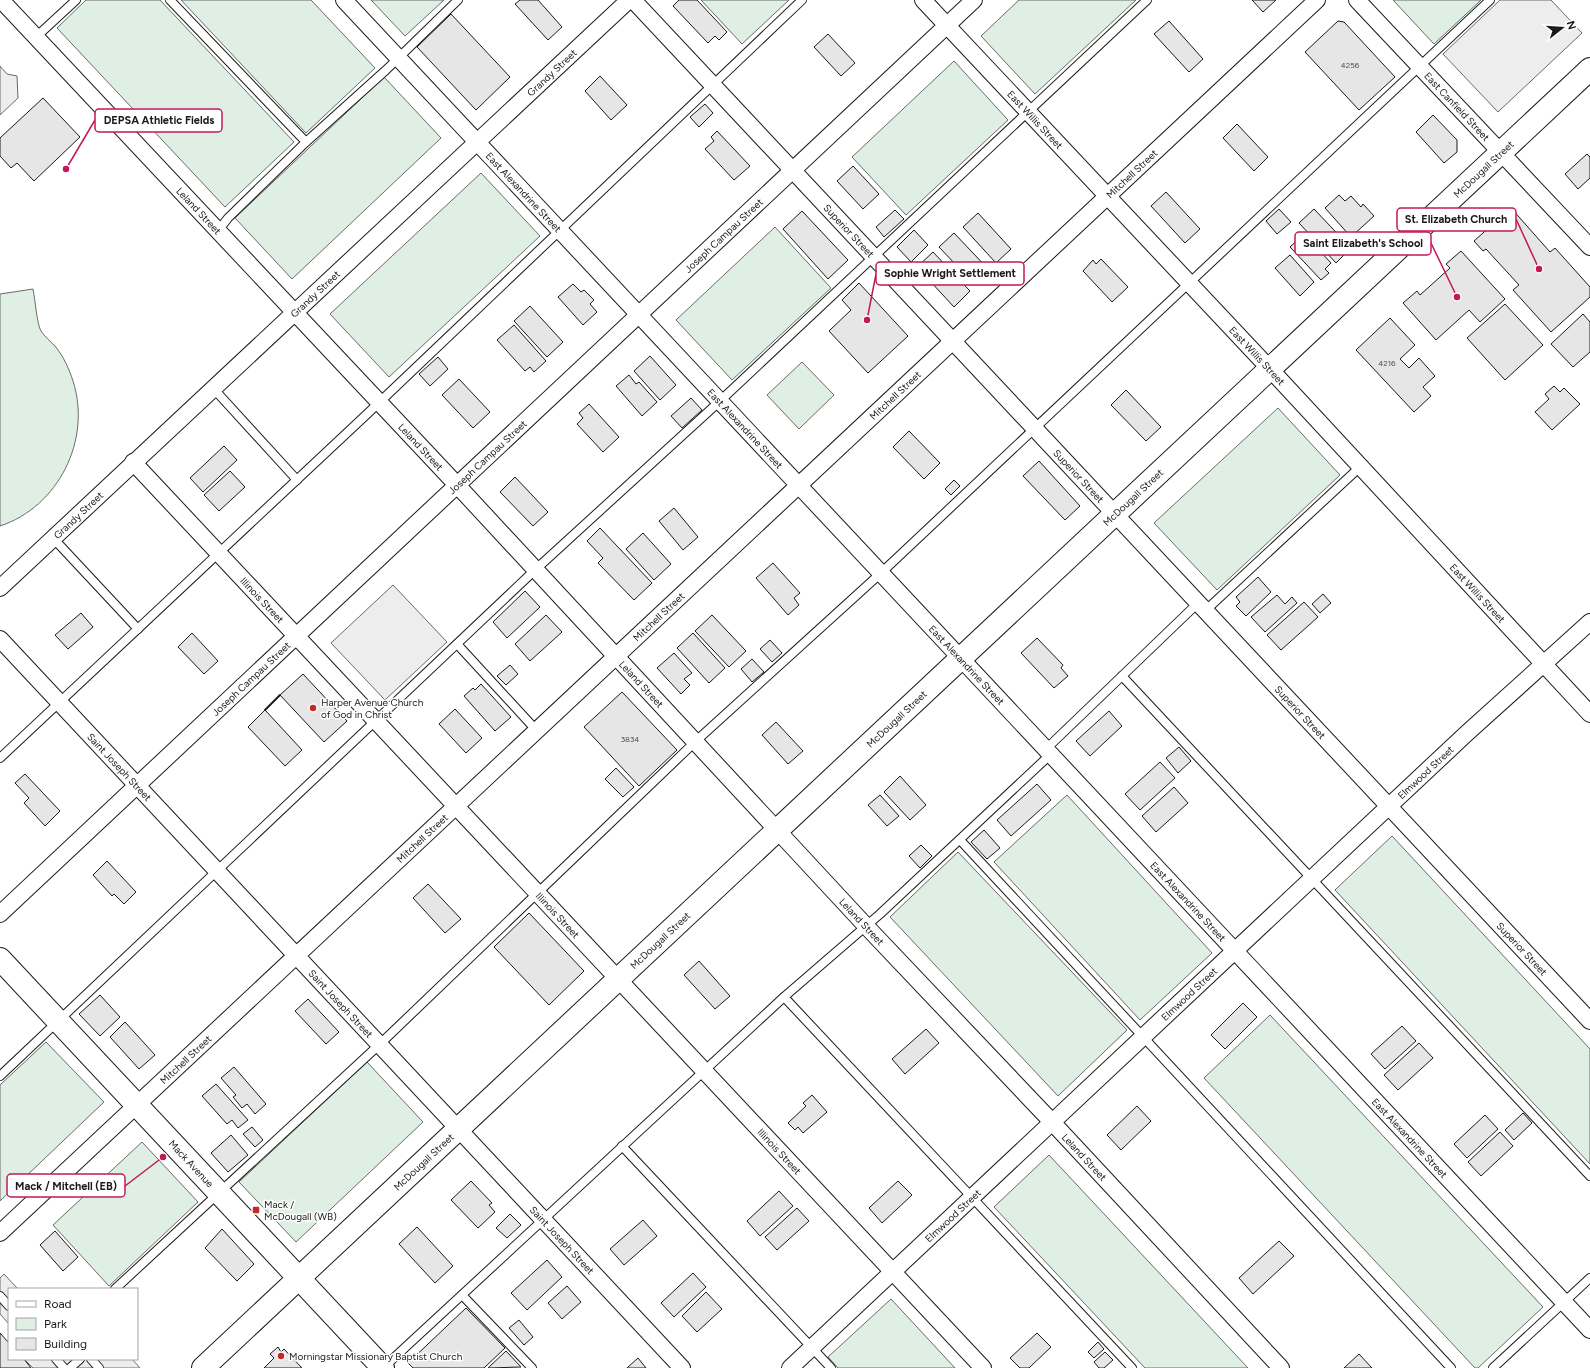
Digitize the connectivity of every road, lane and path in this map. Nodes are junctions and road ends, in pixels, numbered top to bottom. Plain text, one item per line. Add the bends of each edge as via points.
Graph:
1 (1, 0) edge
2 (76, 0) edge
3 (170, 0) edge
4 (344, 0) edge
5 (458, 0) edge
6 (629, 0) edge
7 (633, 0) edge
8 (802, 0) edge
9 (923, 0) edge
10 (974, 0) edge
11 (1147, 0) edge
12 (1317, 0) edge
13 (1357, 0) edge
14 (1490, 0) edge
15 (947, 26) junction
16 (36, 37) junction
17 (398, 58) junction
18 (1419, 66) junction
19 (1590, 69) edge
20 (712, 84) junction
21 (1028, 112) junction
22 (306, 142) junction
23 (477, 142) junction
24 (1501, 153) junction
25 (793, 170) junction
26 (1107, 197) junction
27 (560, 230) junction
28 (218, 231) junction
29 (1590, 247) edge
30 (874, 257) junction
31 (1188, 283) junction
32 (294, 312) junction
33 (639, 315) junction
34 (953, 341) junction
35 (1270, 369) junction
36 (213, 388) junction
37 (720, 401) junction
38 (380, 403) junction
39 (1034, 428) junction
40 (133, 462) junction
41 (1360, 467) junction
42 (297, 480) junction
43 (457, 485) junction
44 (799, 486) junction
45 (1114, 514) junction
46 (53, 538) junction
47 (219, 554) junction
48 (535, 570) junction
49 (881, 573) junction
50 (0, 588) edge
51 (1201, 607) junction
52 (1590, 622) edge
53 (138, 629) junction
54 (296, 637) junction
55 (0, 639) edge
56 (457, 644) junction
57 (617, 656) junction
58 (961, 658) junction
59 (1544, 665) junction
60 (1122, 676) junction
61 (59, 703) junction
62 (1590, 714) edge
63 (375, 721) junction
64 (537, 731) junction
65 (696, 741) junction
66 (1048, 752) junction
67 (0, 758) edge
68 (137, 786) junction
69 (1389, 806) junction
70 (456, 807) junction
71 (778, 830) junction
72 (960, 840) junction
73 (217, 871) junction
74 (1311, 879) junction
75 (538, 893) junction
76 (0, 914) edge
77 (866, 926) junction
78 (1235, 950) junction
79 (297, 956) junction
80 (0, 960) edge
81 (618, 979) junction
82 (784, 997) junction
83 (58, 1021) junction
84 (1590, 1021) edge
85 (1144, 1038) junction
86 (380, 1044) junction
87 (704, 1070) junction
88 (0, 1076) edge
89 (137, 1106) junction
90 (1052, 1122) junction
91 (459, 1128) junction
92 (622, 1146) junction
93 (1590, 1176) edge
94 (218, 1192) junction
95 (971, 1198) junction
96 (544, 1219) junction
97 (0, 1233) edge
98 (892, 1272) junction
99 (1590, 1278) edge
100 (299, 1279) junction
101 (116, 1288) edge
102 (462, 1295) junction
103 (0, 1296) edge
104 (1564, 1302) junction
105 (8, 1305) edge
106 (1590, 1330) edge
107 (812, 1347) junction
108 (57, 1360) edge
109 (79, 1360) edge
110 (92, 1360) edge
111 (64, 1368) edge
112 (70, 1368) edge
113 (99, 1368) edge
114 (203, 1368) edge
115 (383, 1368) edge
116 (532, 1368) edge
117 (682, 1368) edge
118 (790, 1368) edge
119 (831, 1368) edge
120 (983, 1368) edge
121 (1132, 1368) edge
122 (1281, 1368) edge
123 (1451, 1368) edge
124 (1494, 1368) edge

1 - 16 street, Leland Street
2 - 16 lane
3 - 22 lane
4 - 17 street, East Alexandrine Street
5 - 17 lane
6 - 23 street, Grandy Street
7 - 20 street, Superior Street
8 - 20 lane
9 - 15 street, East Willis Street
10 - 15 street, Joseph Campau Street
11 - 21 lane
12 - 26 street, Mitchell Street
13 - 18 street, East Canfield Street
14 - 18 lane
15 - 21 street, East Willis Street
15 - 25 street, Joseph Campau Street
16 - 28 street, Leland Street
17 - 22 lane
17 - 23 street, East Alexandrine Street
18 - 24 street, East Canfield Street
18 - 31 lane
19 - 24 street, McDougall Street
20 - 25 street, Superior Street
20 - 27 lane
21 - 26 street, East Willis Street
21 - 30 lane
22 - 28 lane via 228,218
23 - 27 street, East Alexandrine Street
23 - 32 street, Grandy Street
24 - 29 street, East Canfield Street
24 - 35 street, McDougall Street
25 - 30 street, Superior Street
25 - 33 street, Joseph Campau Street
26 - 31 street, East Willis Street
26 - 34 street, Mitchell Street
27 - 33 street, East Alexandrine Street
27 - 38 lane
28 - 32 street, Leland Street
30 - 34 street, Superior Street
30 - 37 lane
31 - 35 street, East Willis Street
31 - 39 lane
32 - 36 street, Grandy Street
32 - 38 street, Leland Street
33 - 37 street, East Alexandrine Street
33 - 43 street, Joseph Campau Street
34 - 39 street, Superior Street
34 - 44 street, Mitchell Street
35 - 41 street, East Willis Street
35 - 45 street, McDougall Street
36 - 40 street, Grandy Street
36 - 42 lane
37 - 44 street, East Alexandrine Street
37 - 48 lane
38 - 42 lane
38 - 43 street, Leland Street
39 - 45 street, Superior Street
39 - 49 lane
40 - 46 street, Grandy Street
40 - 47 street, Illinois Street
41 - 51 lane
41 - 59 street, East Willis Street
42 - 47 lane
43 - 48 street, Leland Street
43 - 54 street, Joseph Campau Street
44 - 49 street, East Alexandrine Street
44 - 57 street, Mitchell Street
45 - 51 street, Superior Street
45 - 58 street, McDougall Street
46 - 50 street, Grandy Street
46 - 53 lane
47 - 53 lane
47 - 54 street, Illinois Street
48 - 56 lane
48 - 57 street, Leland Street
49 - 58 street, East Alexandrine Street
49 - 65 lane
51 - 60 lane
51 - 69 street, Superior Street
52 - 59 street, Elmwood Street
53 - 61 lane
54 - 63 street, Illinois Street
54 - 68 street, Joseph Campau Street
55 - 61 street, Saint Joseph Street
56 - 63 lane
56 - 64 lane
57 - 64 street, Mitchell Street
57 - 65 street, Leland Street
58 - 66 street, East Alexandrine Street
58 - 71 street, McDougall Street
59 - 62 street, East Willis Street
59 - 69 street, Elmwood Street
60 - 66 lane
60 - 74 lane
61 - 67 lane
61 - 68 street, Saint Joseph Street
63 - 70 street, Illinois Street
63 - 73 lane
64 - 70 street, Mitchell Street
65 - 71 street, Leland Street
65 - 75 lane
66 - 72 lane
66 - 78 street, East Alexandrine Street
68 - 73 street, Saint Joseph Street
68 - 76 street, Joseph Campau Street
69 - 74 street, Elmwood Street
69 - 84 street, Superior Street
70 - 75 street, Illinois Street
70 - 79 street, Mitchell Street
71 - 77 street, Leland Street
71 - 81 street, McDougall Street
72 - 77 lane
72 - 85 lane
73 - 79 street, Saint Joseph Street
73 - 83 lane
74 - 78 street, Elmwood Street
74 - 93 lane
75 - 81 street, Illinois Street
75 - 86 lane
77 - 82 lane
77 - 90 street, Leland Street
78 - 85 street, Elmwood Street
78 - 104 street, East Alexandrine Street
79 - 86 street, Saint Joseph Street
79 - 89 street, Mitchell Street
80 - 83 street, Mack Avenue
81 - 87 street, Illinois Street
81 - 91 street, McDougall Street
82 - 87 lane
82 - 95 lane
83 - 88 lane
83 - 89 street, Mack Avenue
85 - 90 street, Elmwood Street
85 - 123 lane
86 - 91 street, Saint Joseph Street
86 - 94 lane
87 - 92 lane
87 - 98 street, Illinois Street
89 - 94 street, Mack Avenue
89 - 97 street, Mitchell Street
90 - 95 street, Elmwood Street
90 - 122 street, Leland Street
91 - 96 street, Saint Joseph Street
91 - 100 street, McDougall Street
92 - 96 lane
92 - 107 lane
94 - 100 street, Mack Avenue
94 - 101 lane
95 - 98 street, Elmwood Street
95 - 121 lane
96 - 102 lane
96 - 117 street, Saint Joseph Street
98 - 107 street, Elmwood Street
98 - 120 street, Illinois Street
99 - 104 lane
100 - 114 street, McDougall Street
100 - 115 street, Mack Avenue
102 - 115 lane
102 - 116 lane
103 - 105 lane
104 - 106 street, East Alexandrine Street
104 - 124 lane
107 - 118 street, Elmwood Street
107 - 119 lane
108 - 111 lane
109 - 112 lane
110 - 113 lane

